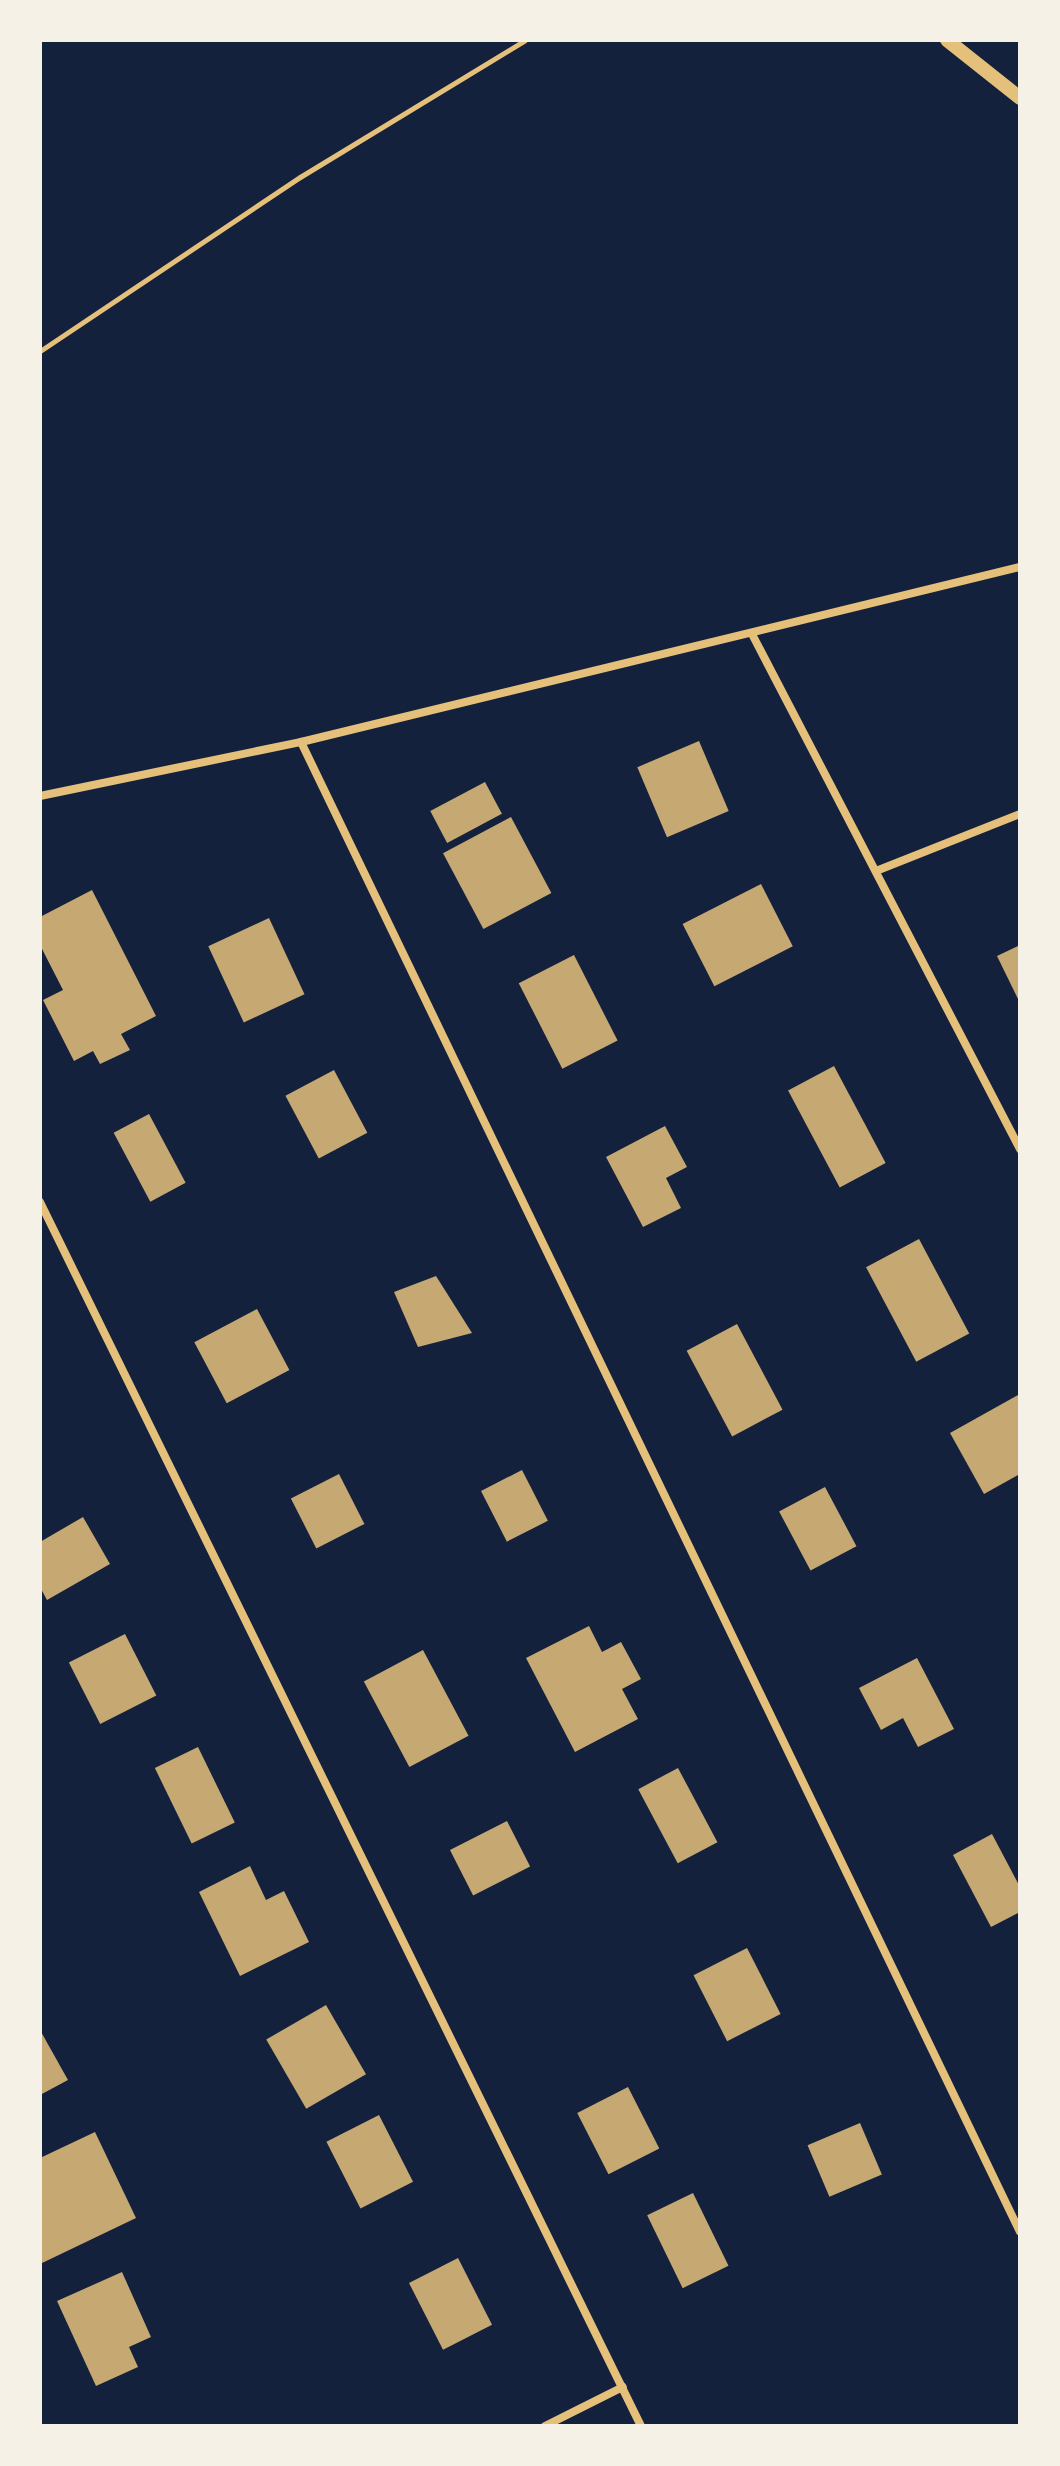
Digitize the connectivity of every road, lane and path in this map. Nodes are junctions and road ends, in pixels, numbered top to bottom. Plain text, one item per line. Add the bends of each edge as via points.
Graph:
1 (525, 40) edge
2 (947, 40) edge
3 (1020, 98) edge
4 (40, 351) edge
5 (1020, 567) edge
6 (752, 634) junction
7 (301, 742) junction
8 (40, 796) edge
9 (1020, 814) edge
10 (876, 871) junction
11 (1020, 1149) edge
12 (40, 1202) edge
13 (1020, 2232) edge
14 (623, 2387) junction
15 (545, 2426) edge
16 (641, 2426) edge

1 - 4 path via 300,177
2 - 3 street
5 - 6 street
6 - 7 street
6 - 10 street
7 - 8 street
7 - 13 street
9 - 10 street
10 - 11 street
12 - 14 street
14 - 15 street
14 - 16 street

